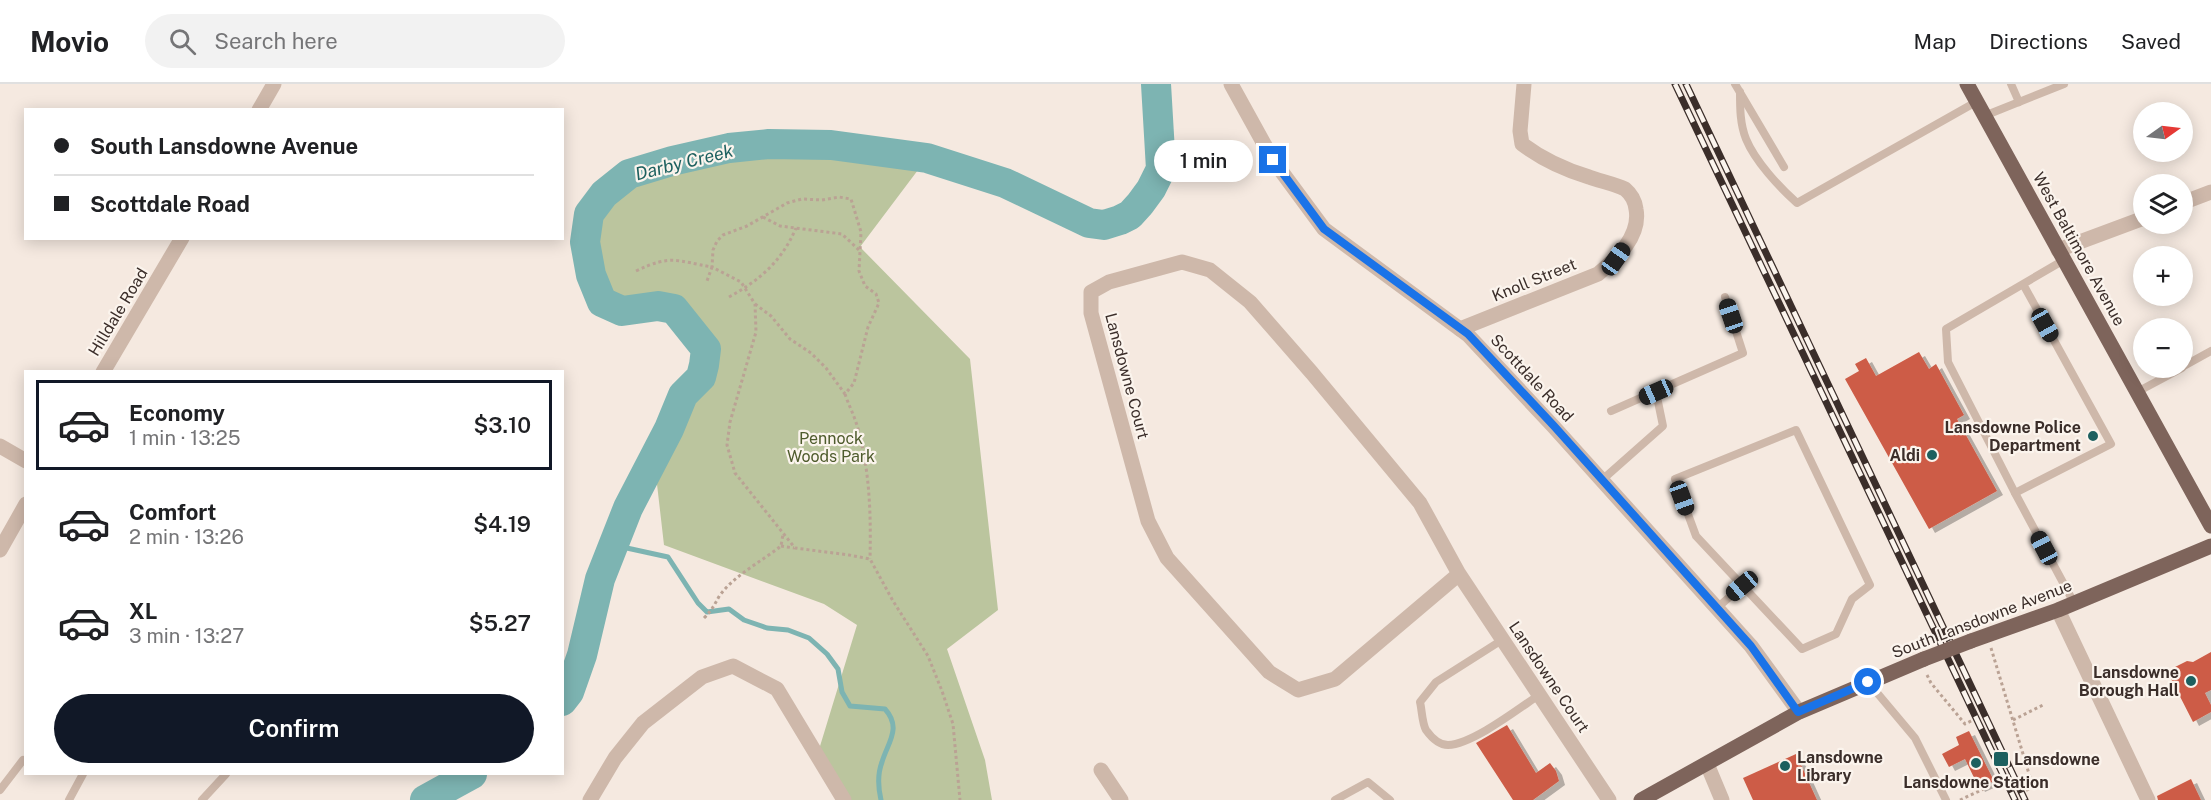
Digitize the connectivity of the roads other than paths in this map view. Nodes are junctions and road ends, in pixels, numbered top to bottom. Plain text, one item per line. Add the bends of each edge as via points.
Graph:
1 (274, 84) edge
2 (1231, 84) edge
3 (1524, 84) edge
4 (1735, 84) edge
5 (1966, 84) edge
6 (2011, 84) edge
7 (2064, 84) edge
8 (1740, 92) junction
9 (1976, 102) junction
10 (2019, 102) junction
11 (260, 108) edge
12 (1984, 116) junction
13 (1784, 167) dead end
14 (2211, 192) edge
15 (2193, 199) edge
16 (2133, 223) edge
17 (181, 240) edge
18 (2061, 255) junction
19 (2023, 284) junction
20 (1725, 297) dead end
21 (1460, 329) junction
22 (2211, 351) edge
23 (2193, 361) edge
24 (104, 370) edge
25 (2163, 378) edge
26 (1656, 392) junction
27 (2138, 392) junction
28 (1611, 411) dead end
29 (0, 446) edge
30 (24, 460) edge
31 (1602, 480) junction
32 (2015, 493) junction
33 (24, 508) edge
34 (2211, 526) edge
35 (2211, 546) edge
36 (0, 550) edge
37 (1459, 574) junction
38 (1742, 586) junction
39 (2074, 603) junction
40 (1717, 608) junction
41 (2058, 610) junction
42 (1502, 639) junction
43 (1868, 682) junction
44 (1539, 695) junction
45 (1798, 712) junction
46 (23, 760) dead end
47 (1707, 764) junction
48 (1101, 770) dead end
49 (82, 775) edge
50 (225, 775) edge
51 (0, 790) edge
52 (69, 800) edge
53 (202, 800) edge
54 (590, 800) edge
55 (844, 800) edge
56 (1121, 800) edge
57 (1335, 800) edge
58 (1390, 800) edge
59 (1609, 800) edge
60 (1641, 800) edge
61 (1722, 800) edge
62 (1946, 800) edge
63 (2148, 800) edge

1 - 11 street
2 - 21 street, Scottdale Road via 1273,160 1324,229
3 - 21 street, Knoll Street via 1522,144 1573,172 1625,190 1635,201 1638,216 1634,233 1616,259 1598,274
4 - 8 lane
5 - 9 main road, West Baltimore Avenue
6 - 10 lane
7 - 10 lane
8 - 9 lane via 1740,117 1746,141 1765,169 1797,203
8 - 13 lane
9 - 12 main road, West Baltimore Avenue
10 - 12 lane
12 - 18 main road, West Baltimore Avenue
14 - 15 street
16 - 18 street
17 - 24 street, Hilldale Road
18 - 19 lane
18 - 27 main road, West Baltimore Avenue
19 - 32 lane via 1946,329 1948,362
19 - 32 lane via 2110,444
20 - 26 lane via 1743,353
21 - 31 street, Scottdale Road
22 - 23 lane
25 - 27 lane
26 - 28 lane
26 - 31 lane via 1663,426
27 - 34 main road, West Baltimore Avenue
29 - 30 street
31 - 40 street, Scottdale Road
32 - 39 lane
33 - 36 street
35 - 39 main road, South Lansdowne Avenue
37 - 37 street, Lansdowne Court via 1420,503 1250,302 1210,270 1182,262 1109,282 1091,292 1091,313 1148,520 1167,558 1269,672 1298,690 1335,679
37 - 42 street, Lansdowne Court
38 - 38 lane via 1802,649 1836,634 1852,599 1870,585 1796,430 1675,479 1696,536
38 - 40 lane
39 - 41 main road, South Lansdowne Avenue
40 - 45 street, Scottdale Road via 1751,646
41 - 43 main road, South Lansdowne Avenue, bridge
41 - 63 street
42 - 44 street, Lansdowne Court
42 - 44 lane via 1436,682 1420,702 1425,728 1436,742 1463,742
43 - 45 main road, South Lansdowne Avenue
43 - 62 lane via 1915,738
44 - 59 street, Lansdowne Court
45 - 47 main road, South Lansdowne Avenue
46 - 51 lane
47 - 60 main road, South Lansdowne Avenue
47 - 61 street
48 - 56 street
49 - 52 lane
50 - 53 lane
54 - 55 street via 615,758 643,723 702,677 733,666 777,689
57 - 58 lane via 1368,782

